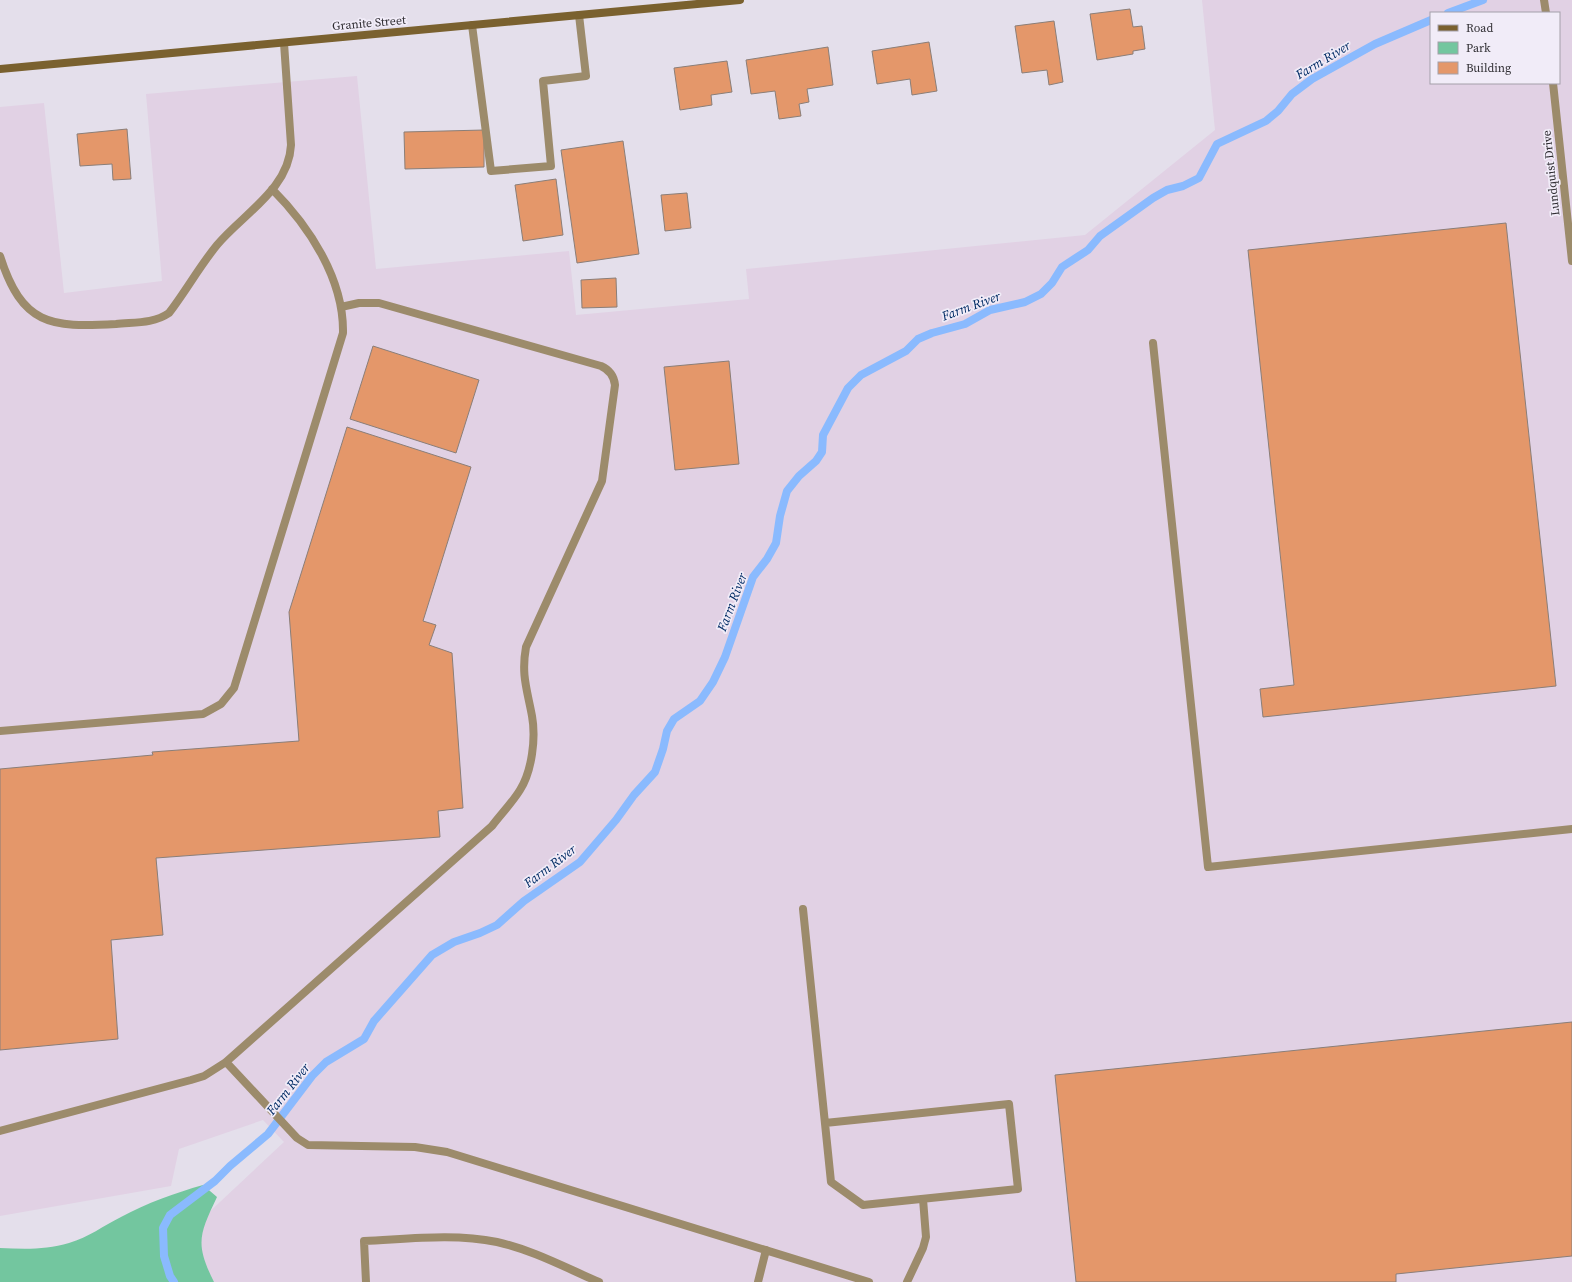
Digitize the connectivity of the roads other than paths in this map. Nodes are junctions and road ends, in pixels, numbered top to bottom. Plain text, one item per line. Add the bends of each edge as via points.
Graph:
1 (740, 0) edge
2 (1544, 0) edge
3 (1546, 12) edge
4 (579, 15) junction
5 (472, 25) junction
6 (284, 43) junction
7 (0, 69) edge
8 (1553, 84) edge
9 (272, 189) junction
10 (0, 256) edge
11 (1572, 261) edge
12 (341, 307) junction
13 (1153, 343) dead end
14 (0, 731) edge
15 (1572, 829) edge
16 (802, 909) dead end
17 (226, 1062) junction
18 (825, 1123) junction
19 (0, 1131) edge
20 (923, 1199) junction
21 (766, 1250) junction
22 (366, 1282) edge
23 (599, 1282) edge
24 (758, 1282) edge
25 (869, 1282) edge
26 (907, 1282) edge

1 - 4 main road, Granite Street
2 - 3 street
4 - 5 main road, Granite Street
4 - 5 street via 586,76 543,81 551,166 491,171
5 - 6 main road, Granite Street
6 - 7 main road, Granite Street
6 - 9 street via 291,156 281,179
8 - 11 street, Lundquist Drive
9 - 10 street via 218,244 162,318 70,326 41,319 30,312 14,290
9 - 12 street via 298,217 310,236 329,272
12 - 14 street via 344,320 341,344 239,675 228,696 212,710 193,715
12 - 17 street via 359,303 379,303 607,369 615,385 602,481 526,647 523,664 524,682 533,718 533,754 521,789 492,826
13 - 15 street via 1208,867
16 - 18 street
17 - 19 street via 204,1076 191,1080
17 - 21 street via 297,1138 308,1145 399,1146 447,1152
18 - 20 street via 831,1182 863,1205
18 - 20 street via 1009,1104 1018,1189
20 - 26 street via 926,1237
21 - 24 street
21 - 25 street
22 - 23 street via 364,1241 457,1238 513,1246

